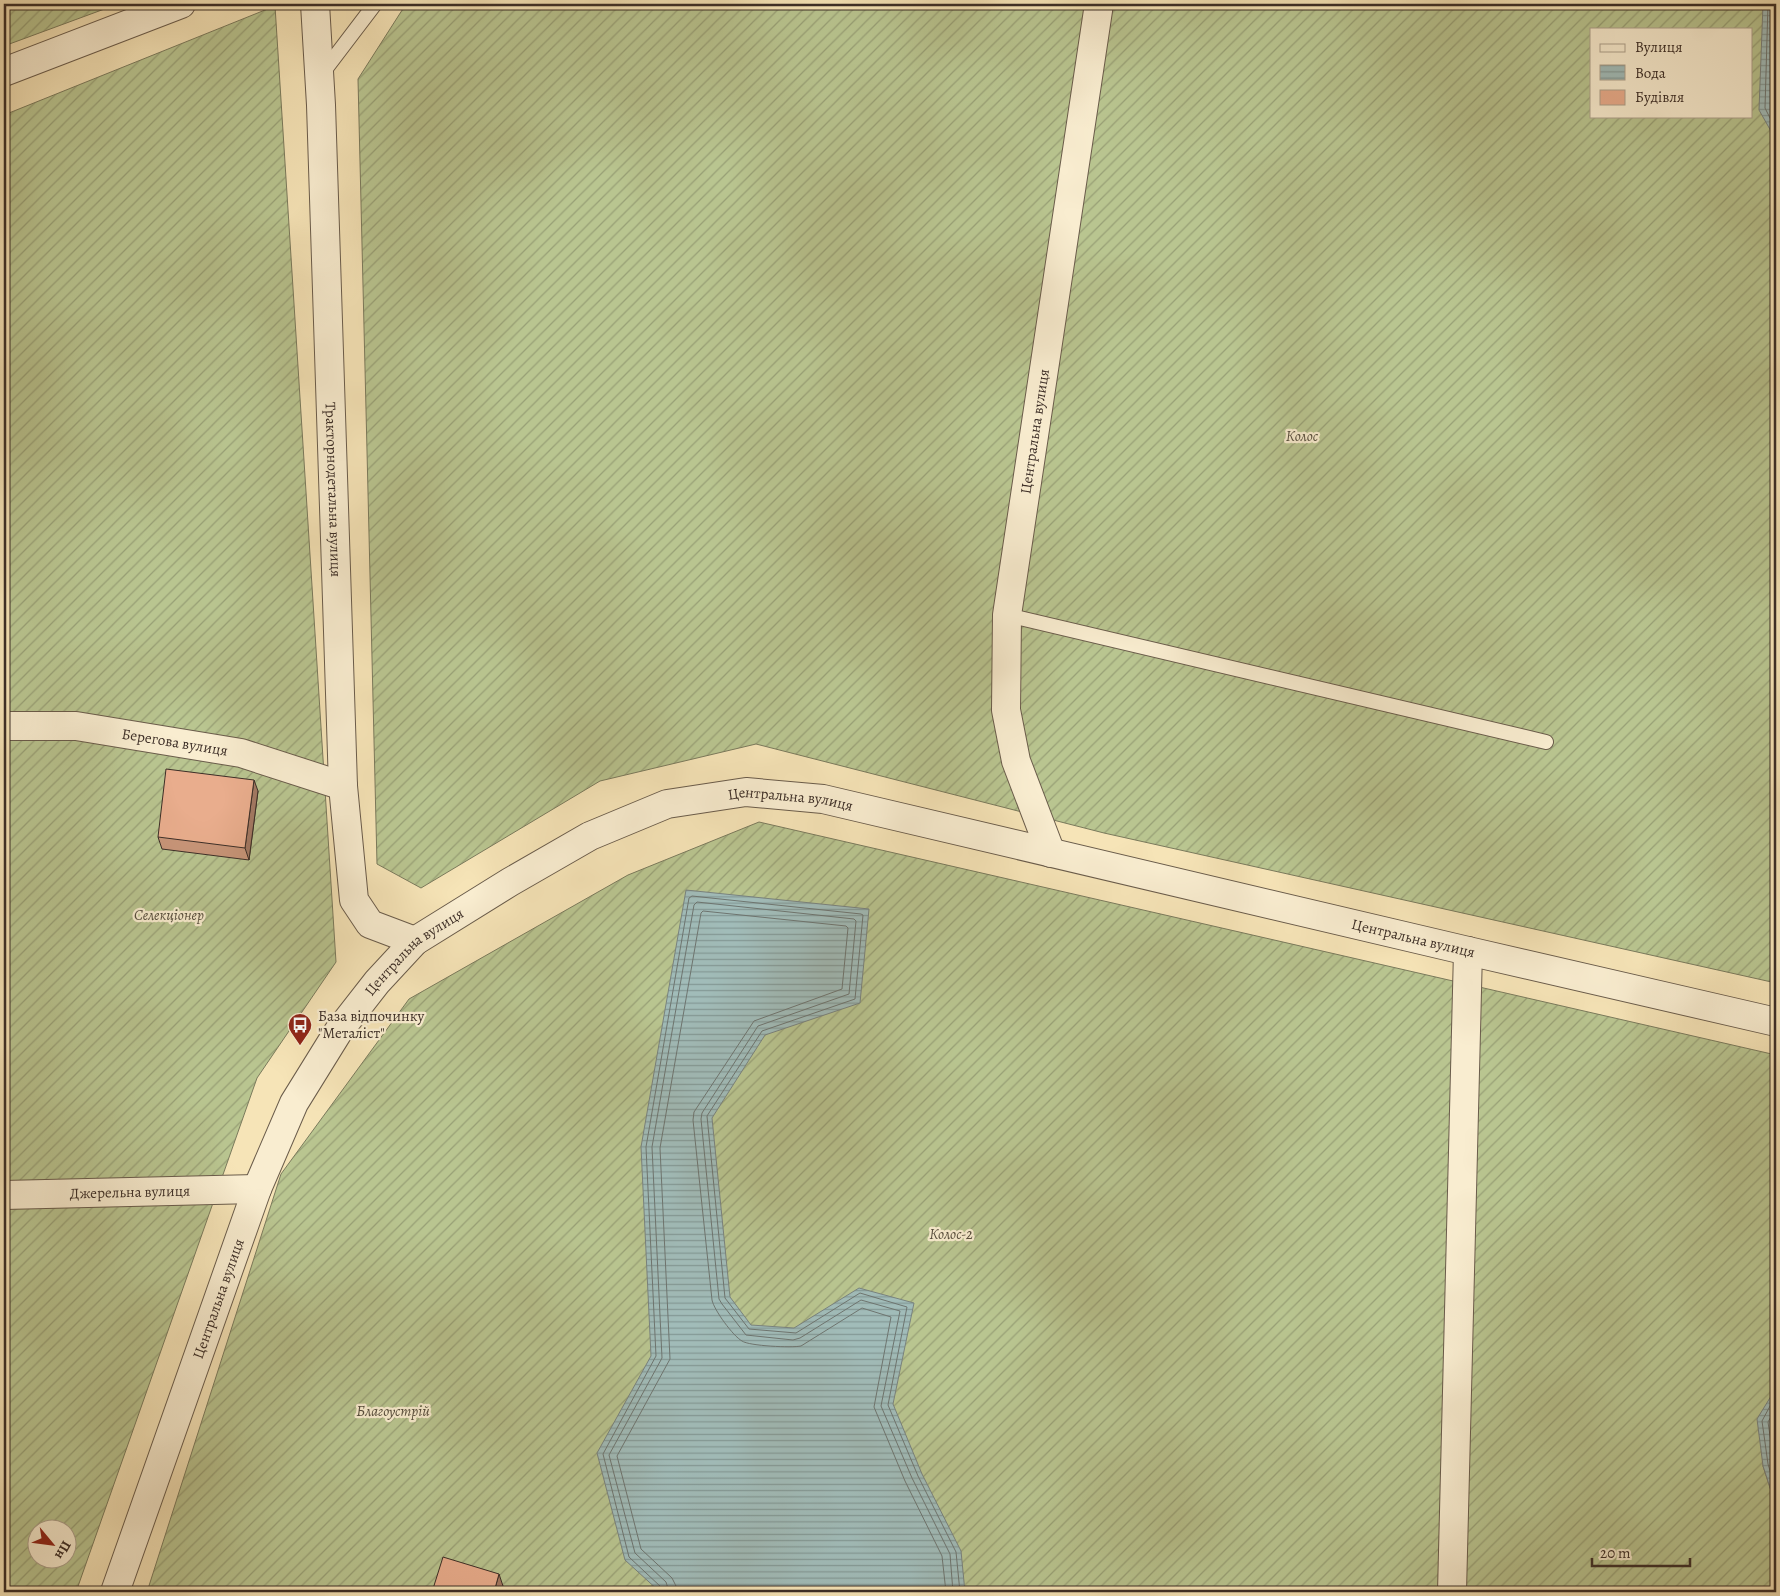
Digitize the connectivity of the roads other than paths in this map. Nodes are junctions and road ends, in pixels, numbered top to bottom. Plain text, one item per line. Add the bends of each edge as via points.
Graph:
1 (181, 4) edge
2 (315, 4) edge
3 (375, 4) edge
4 (1099, 4) edge
5 (4, 72) edge
6 (319, 78) junction
7 (1007, 615) junction
8 (4, 726) edge
9 (1546, 742) dead end
10 (343, 786) junction
11 (1051, 853) junction
12 (415, 941) junction
13 (1468, 951) junction
14 (1776, 1022) edge
15 (257, 1189) junction
16 (4, 1195) edge
17 (115, 1592) edge
18 (1452, 1592) edge

1 - 5 street
2 - 6 street, Тракторнодетальна вулиця
3 - 6 lane
4 - 7 street, Центральна вулиця
6 - 10 street, Тракторнодетальна вулиця
7 - 9 lane
7 - 11 street, Центральна вулиця via 1006,710 1016,761
8 - 10 street, Берегова вулиця via 76,726 241,753
10 - 12 street, Тракторнодетальна вулиця via 354,900 370,924
11 - 12 street, Центральна вулиця via 823,799 746,792 667,804 590,836
11 - 13 street, Центральна вулиця
12 - 15 street, Центральна вулиця via 377,982 338,1032 294,1103
13 - 14 street, Центральна вулиця
13 - 18 street
15 - 16 street, Джерельна вулиця
15 - 17 street, Центральна вулиця

